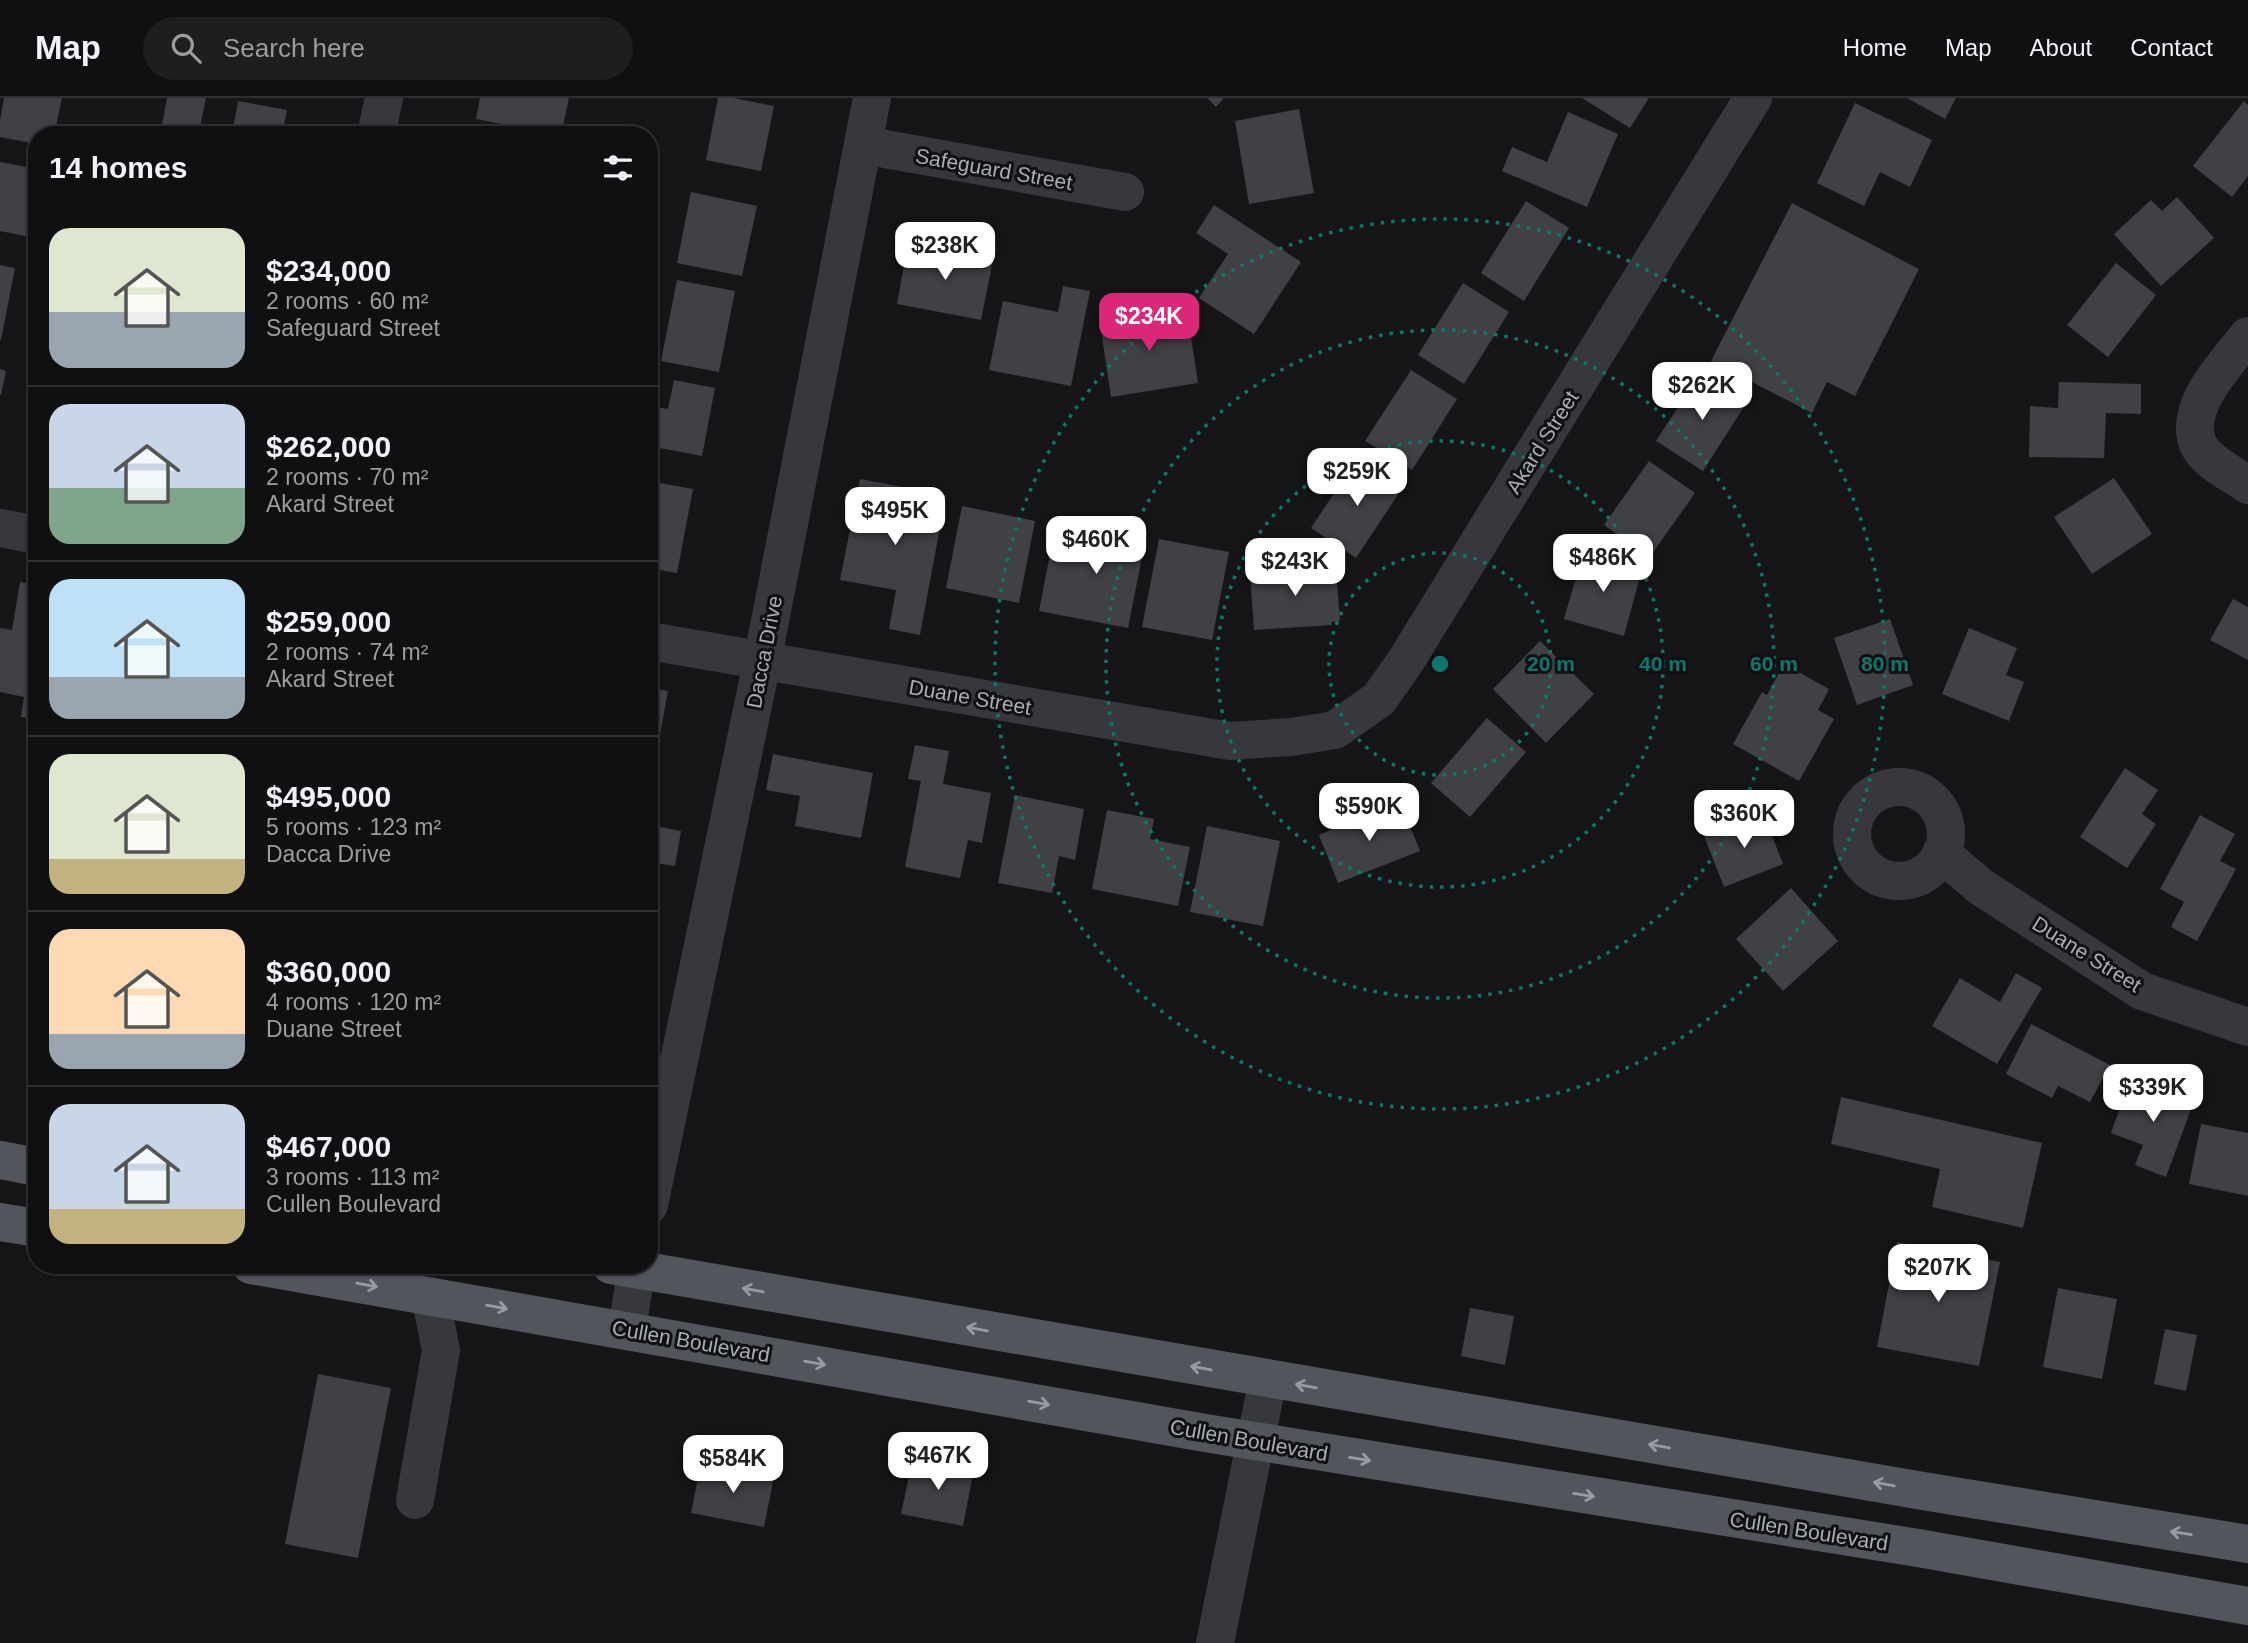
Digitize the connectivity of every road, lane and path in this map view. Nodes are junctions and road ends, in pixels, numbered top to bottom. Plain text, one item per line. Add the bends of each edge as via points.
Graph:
1 (384, 98) edge
2 (872, 98) edge
3 (1753, 98) edge
4 (378, 126) edge
5 (863, 145) junction
6 (1125, 192) dead end
7 (2248, 335) edge
8 (2248, 485) edge
9 (0, 528) edge
10 (28, 533) edge
11 (658, 643) edge
12 (762, 662) junction
13 (1291, 737) joint
14 (1941, 853) dead end
15 (2248, 1027) edge
16 (658, 1122) edge
17 (0, 1160) edge
18 (28, 1165) edge
19 (0, 1222) edge
20 (28, 1227) edge
21 (658, 1272) edge
22 (303, 1274) edge
23 (628, 1274) edge
24 (430, 1296) junction
25 (627, 1330) junction
26 (1268, 1379) junction
27 (1256, 1442) junction
28 (1929, 1492) junction
29 (415, 1500) dead end
30 (2248, 1544) edge
31 (1918, 1548) junction
32 (2248, 1606) edge
33 (1215, 1643) edge

1 - 4 street
2 - 5 street, Dacca Drive
3 - 13 street, Akard Street via 1392,681 1378,699 1335,730
5 - 6 street, Safeguard Street
5 - 12 street, Dacca Drive
7 - 8 street via 2204,393 2195,424 2199,445 2212,460
9 - 10 street
11 - 12 street, Duane Street
12 - 13 street, Duane Street via 1230,741
12 - 16 street, Dacca Drive
14 - 15 street, Duane Street via 1981,887 2142,991
17 - 18 main road
19 - 20 main road
26 -> 21 main road
22 -> 24 main road, Cullen Boulevard
23 - 25 street
24 -> 25 main road, Cullen Boulevard
24 - 29 street via 441,1350
25 -> 27 main road, Cullen Boulevard
26 - 27 street
28 -> 26 main road
27 -> 31 main road, Cullen Boulevard
27 - 33 street
30 -> 28 main road
28 - 31 main road
31 - 32 main road, Cullen Boulevard

